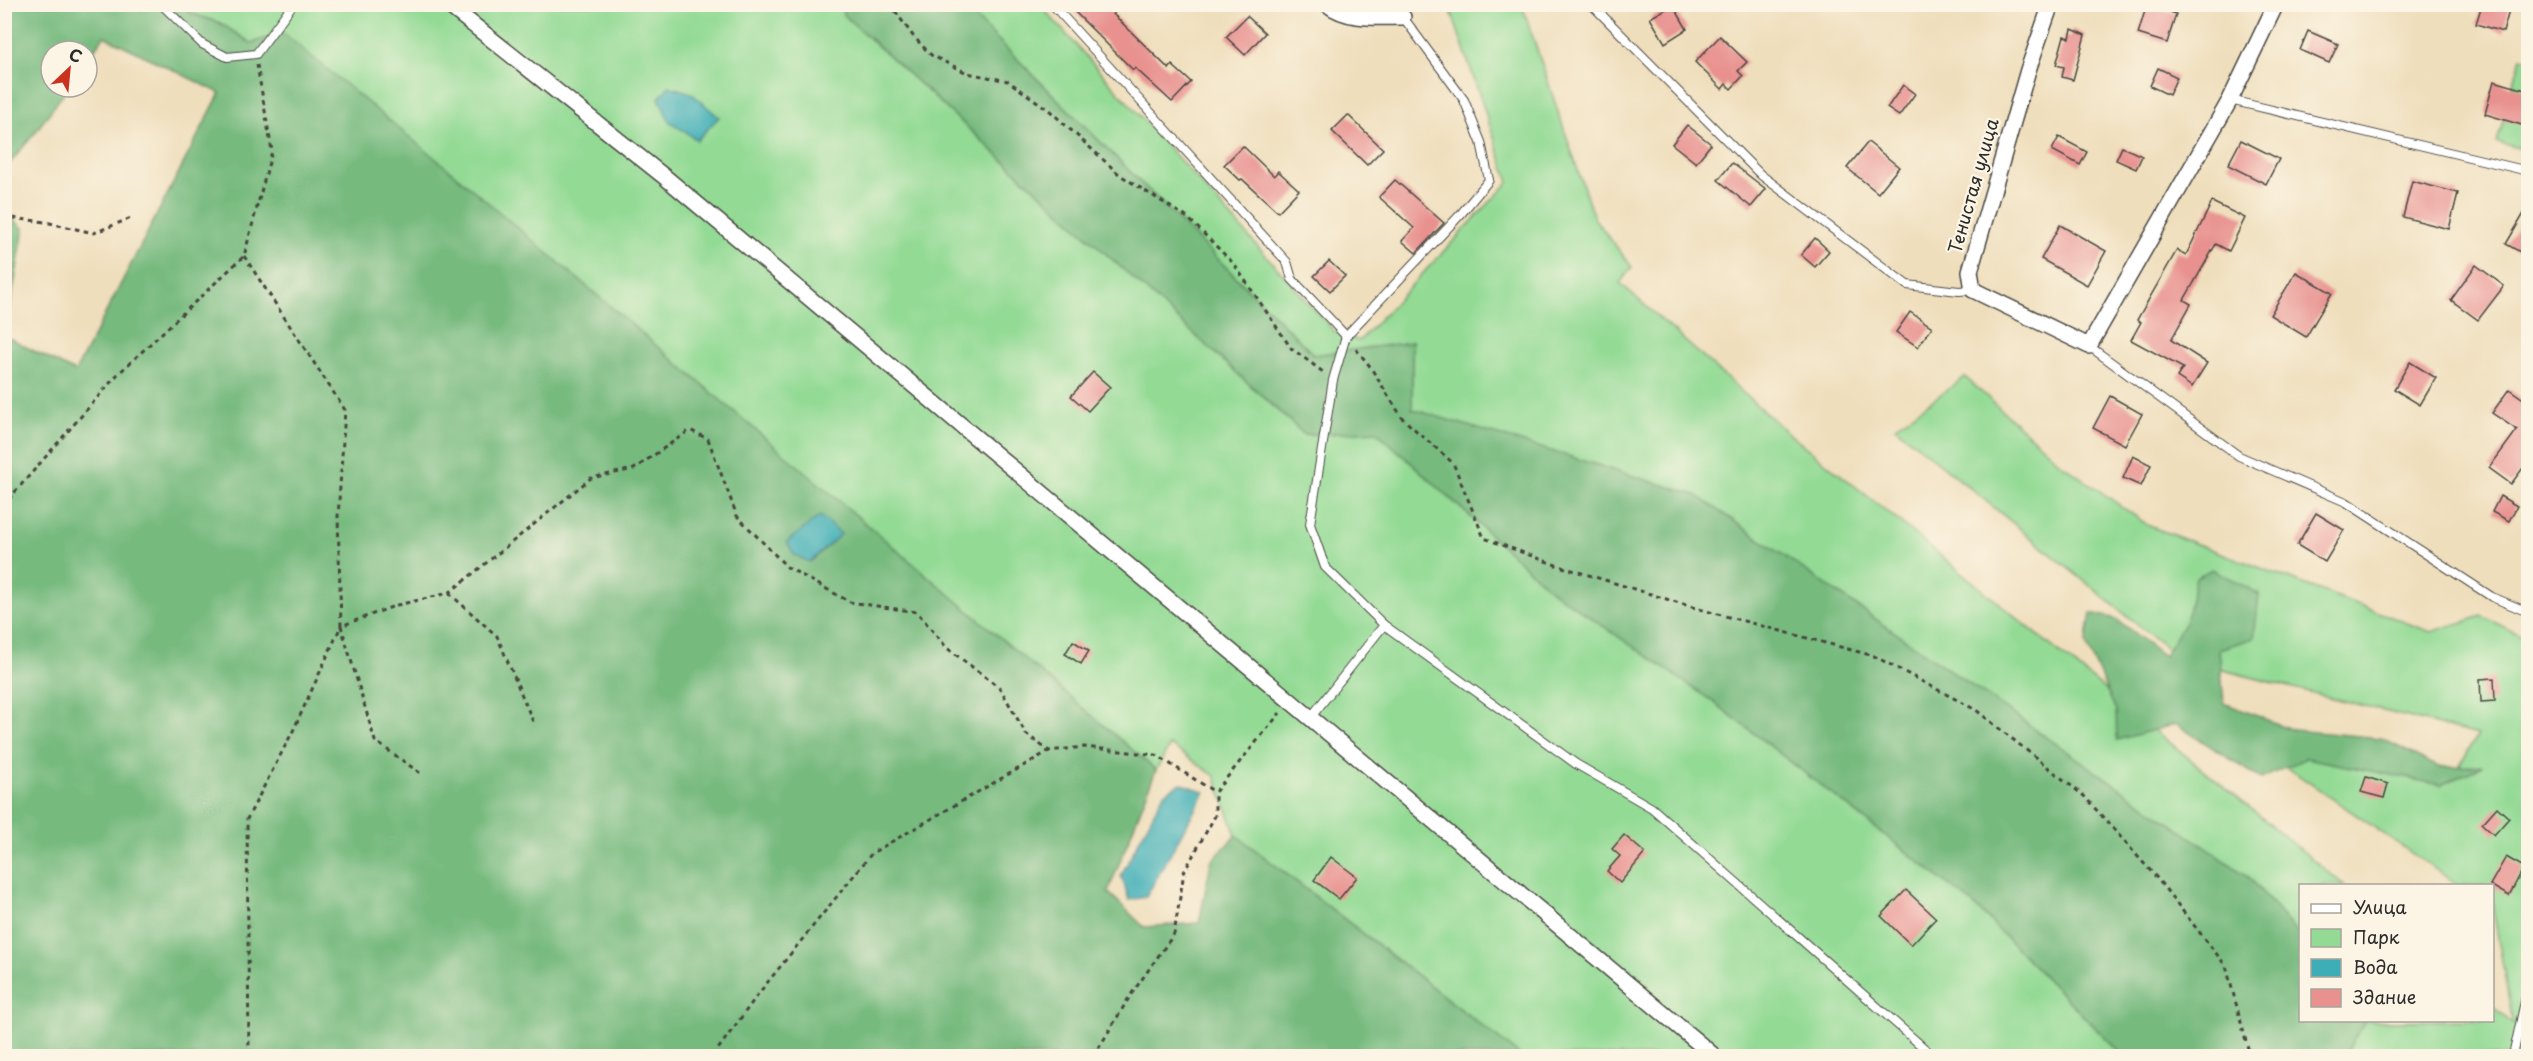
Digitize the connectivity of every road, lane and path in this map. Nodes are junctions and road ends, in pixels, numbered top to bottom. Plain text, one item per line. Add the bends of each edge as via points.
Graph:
1 (161, 4) edge
2 (293, 4) edge
3 (447, 4) edge
4 (890, 4) edge
5 (1052, 4) edge
6 (1328, 4) edge
7 (1591, 4) edge
8 (2050, 4) edge
9 (2276, 4) edge
10 (1403, 17) joint
11 (256, 54) junction
12 (2230, 100) junction
13 (2529, 171) edge
14 (4, 217) edge
15 (131, 218) dead end
16 (244, 256) junction
17 (1973, 290) junction
18 (1346, 336) junction
19 (2089, 346) junction
20 (1333, 380) junction
21 (6, 499) edge
22 (4, 507) edge
23 (449, 593) junction
24 (2529, 612) edge
25 (1384, 625) junction
26 (341, 626) junction
27 (1291, 700) junction
28 (1311, 717) junction
29 (534, 724) dead end
30 (1049, 751) junction
31 (420, 773) dead end
32 (1215, 792) junction
33 (2529, 988) edge
34 (249, 1056) edge
35 (713, 1056) edge
36 (1094, 1056) edge
37 (1714, 1056) edge
38 (1933, 1056) edge
39 (2250, 1056) edge
40 (2513, 1056) edge

1 - 11 lane via 202,44 227,57
2 - 11 lane
3 - 27 street via 666,178
4 - 20 path via 931,55 967,73 1008,81 1048,110 1120,175 1188,218 1234,264 1291,348
5 - 18 lane via 1287,262 1292,279
6 - 10 street via 1356,17
7 - 17 lane via 1761,175 1907,285
8 - 17 street, Тенистая улица via 1970,271
9 - 12 street
10 - 18 lane via 1464,100 1489,180
11 - 16 path via 272,151
12 - 13 lane
12 - 19 street
14 - 15 path via 94,233
16 - 21 path via 117,375
16 - 26 path via 345,410 338,517
17 - 19 street
18 - 20 lane
18 - 39 path via 1370,364 1403,419 1453,463 1484,538 1556,565 1699,609 1874,656 1976,710 2084,796 2156,877 2226,966
19 - 24 lane via 2239,456 2346,502 2492,597
20 - 25 lane via 1310,524 1325,567
21 - 22 path
23 - 26 path
23 - 29 path via 497,636
23 - 30 path via 591,478 634,468 690,430 708,439 737,516 787,567 850,602 917,612 946,648 1000,688 1026,734
25 - 28 lane
25 - 38 lane via 1575,764 1652,808
26 - 31 path via 375,741
26 - 34 path via 247,819
27 - 28 street
27 - 32 path
28 - 37 street
30 - 32 path via 1084,747 1156,755
30 - 35 path via 872,853
32 - 36 path via 1215,816 1184,872 1174,934
33 - 40 lane

